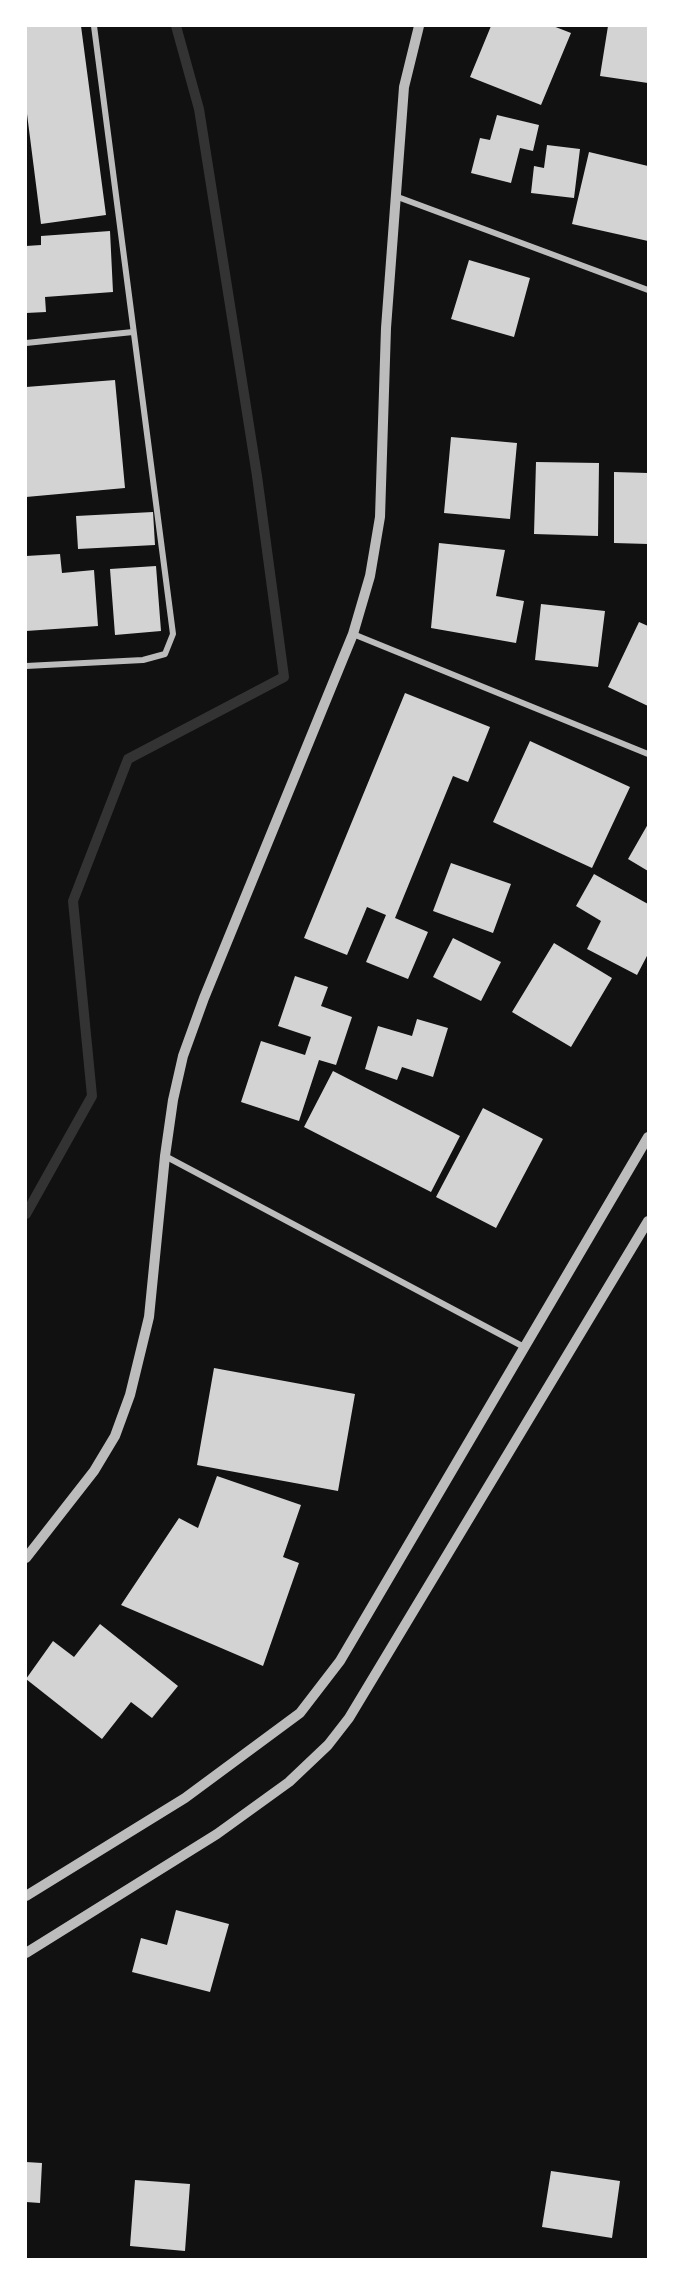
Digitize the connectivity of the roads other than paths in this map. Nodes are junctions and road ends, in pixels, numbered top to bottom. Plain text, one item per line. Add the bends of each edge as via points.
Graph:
1 (94, 26) edge
2 (419, 26) edge
3 (395, 196) junction
4 (648, 290) edge
5 (133, 332) junction
6 (26, 343) edge
7 (353, 634) junction
8 (26, 666) edge
9 (648, 754) edge
10 (648, 1137) edge
11 (165, 1156) junction
12 (648, 1221) edge
13 (524, 1347) junction
14 (26, 1558) edge
15 (26, 1896) edge
16 (26, 1953) edge

1 - 5 street
2 - 3 street via 404,87
3 - 4 street
3 - 7 street via 380,518 370,576
5 - 6 street
5 - 8 street via 173,634 165,654 143,660
7 - 9 street
7 - 11 street via 183,1056
10 - 13 street
11 - 13 street
11 - 14 street via 149,1317 130,1395 115,1436 94,1471
12 - 16 street via 349,1718 328,1745 289,1782 217,1834
13 - 15 street via 340,1661 300,1713 185,1798

